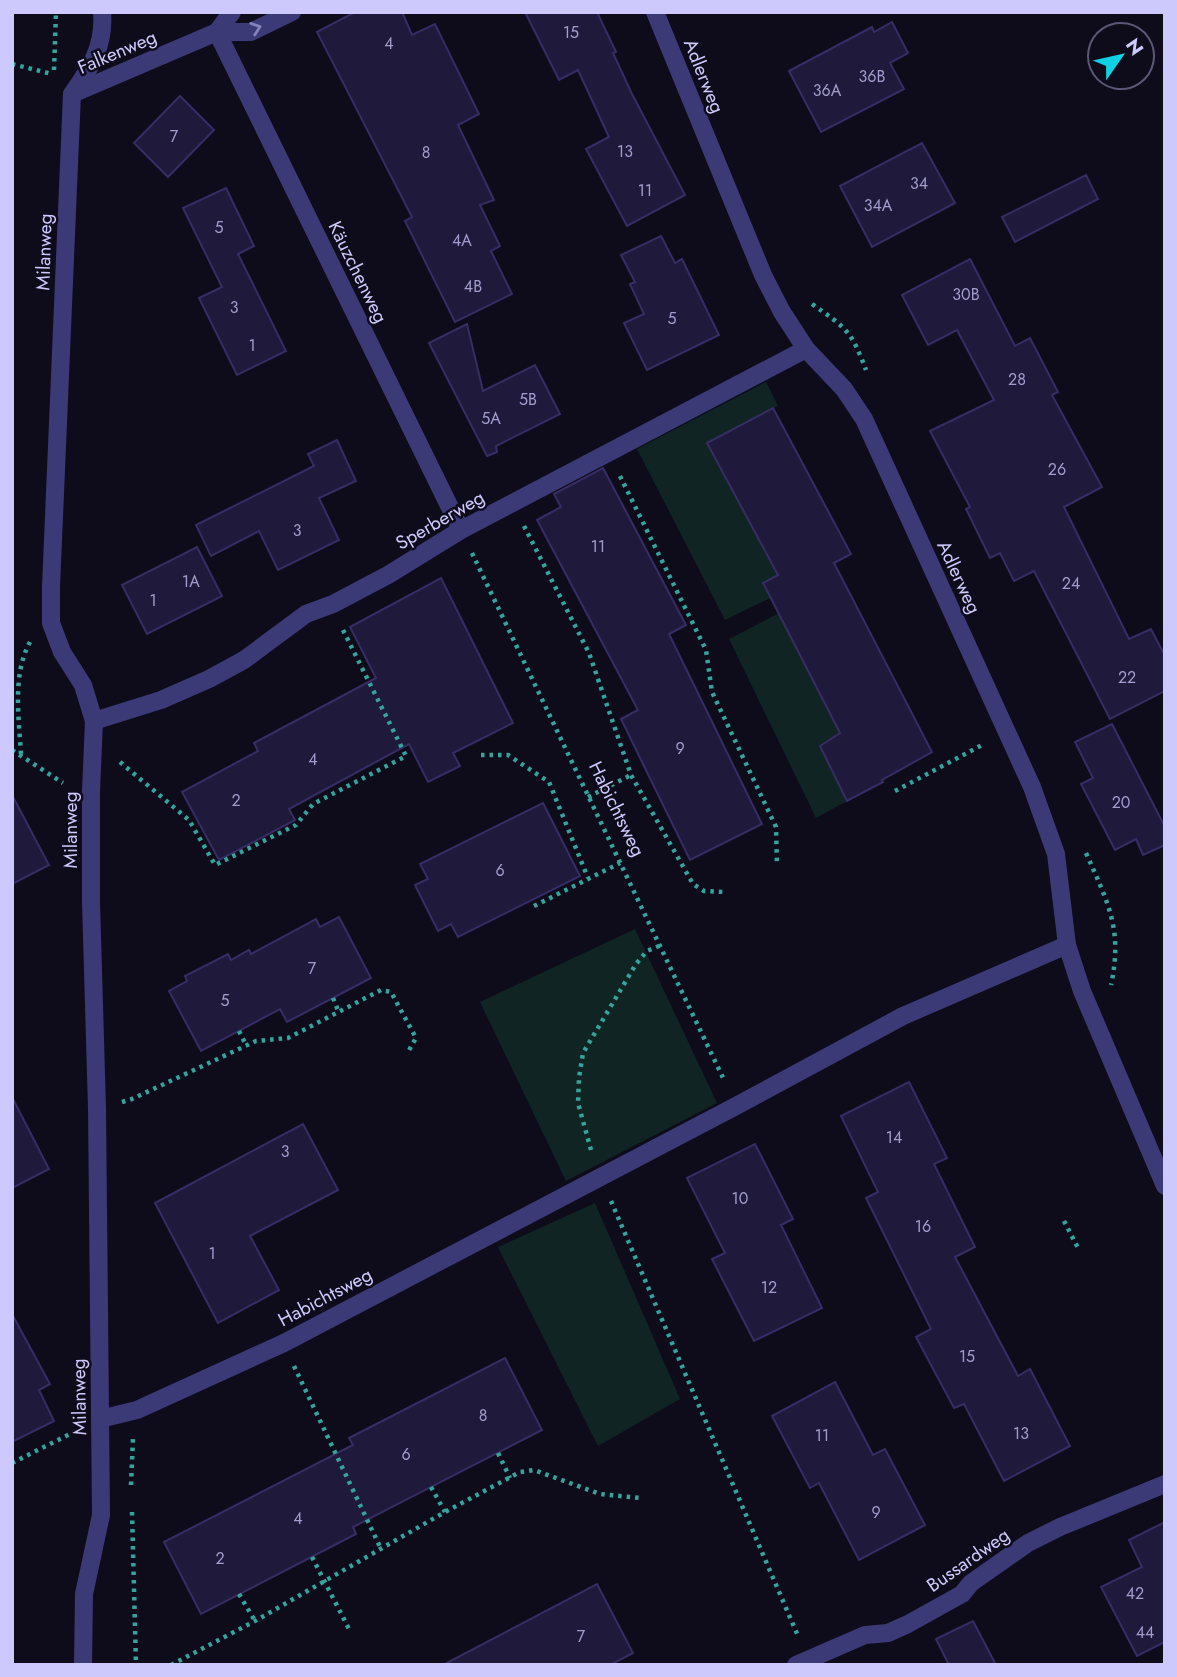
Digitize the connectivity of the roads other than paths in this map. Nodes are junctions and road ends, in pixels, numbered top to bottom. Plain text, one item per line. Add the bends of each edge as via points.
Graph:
1 (102, 12) edge
2 (232, 12) edge
3 (292, 12) edge
4 (655, 12) edge
5 (217, 32) junction
6 (72, 94) junction
7 (806, 349) junction
8 (461, 530) junction
9 (94, 720) junction
10 (1067, 945) junction
11 (1165, 1186) edge
12 (100, 1419) junction
13 (1165, 1484) edge
14 (802, 1662) edge
15 (83, 1665) edge

1 - 6 street via 101,39 93,64
2 - 5 street, Falkenweg
5 -> 3 street, Falkenweg via 251,32
4 - 7 street, Adlerweg via 763,275
5 - 6 street, Falkenweg
5 - 8 street, Käuzchenweg
6 - 9 street, Milanweg via 51,623 62,652 83,685
7 - 8 street, Sperberweg
7 - 10 street, Adlerweg via 845,389 864,419 1032,787 1056,854
8 - 9 street, Sperberweg via 388,575 306,614 244,660 209,679 161,700
9 - 12 street, Milanweg via 91,902
10 - 11 street, Adlerweg
10 - 12 street, Habichtsweg via 914,1011 284,1343 136,1410
12 - 15 street, Milanweg via 101,1515 84,1594
13 - 14 street, Bussardweg via 1028,1543 962,1594 908,1624 888,1633 865,1635

